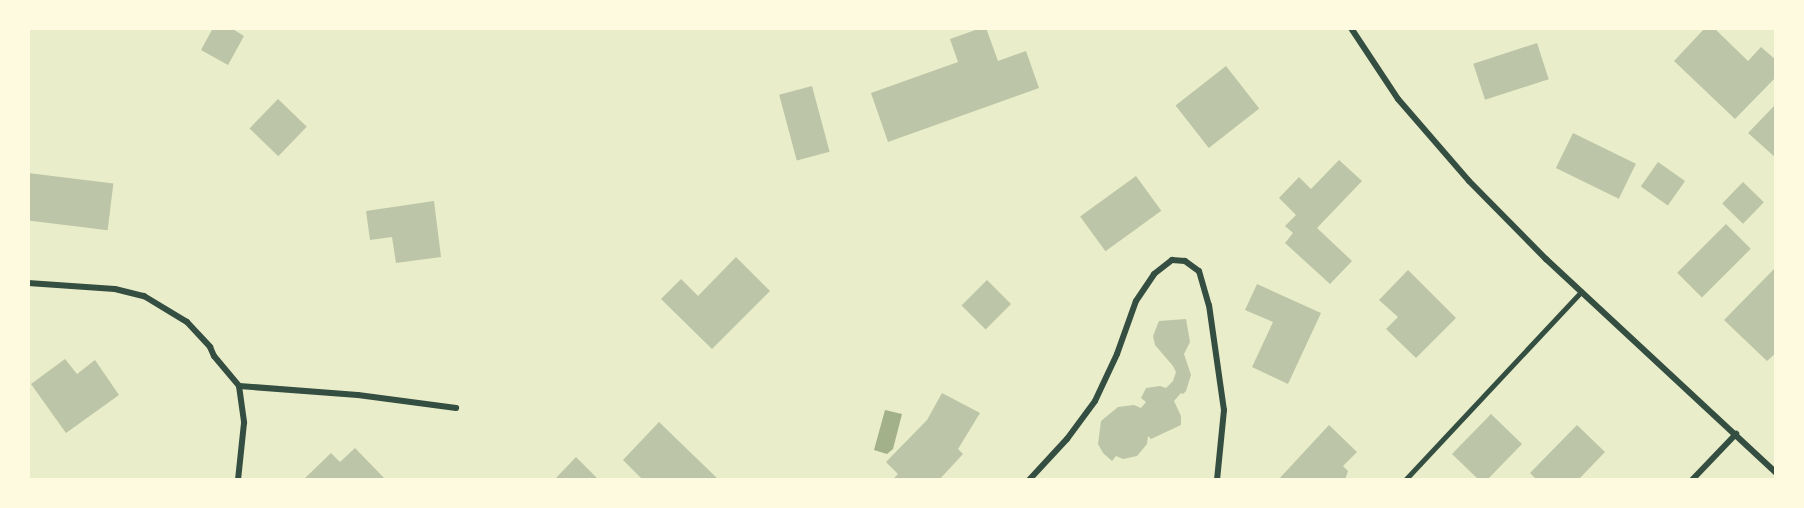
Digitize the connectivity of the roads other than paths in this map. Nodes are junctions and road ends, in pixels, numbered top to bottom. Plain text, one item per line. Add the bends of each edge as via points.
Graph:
1 (1351, 28) edge
2 (28, 283) edge
3 (1581, 292) junction
4 (238, 386) junction
5 (456, 408) dead end
6 (1736, 435) junction
7 (1776, 473) edge
8 (238, 480) edge
9 (1029, 480) edge
10 (1217, 480) edge
11 (1405, 480) edge
12 (1692, 480) edge

1 - 3 street via 1398,99 1433,141
2 - 4 street via 116,289 144,296 187,322
3 - 6 street
3 - 11 lane
4 - 5 street via 358,395
4 - 8 street via 244,423
6 - 7 street
6 - 12 street
9 - 10 street via 1095,401 1136,301 1154,274 1172,260 1185,261 1199,271 1209,305 1224,410

